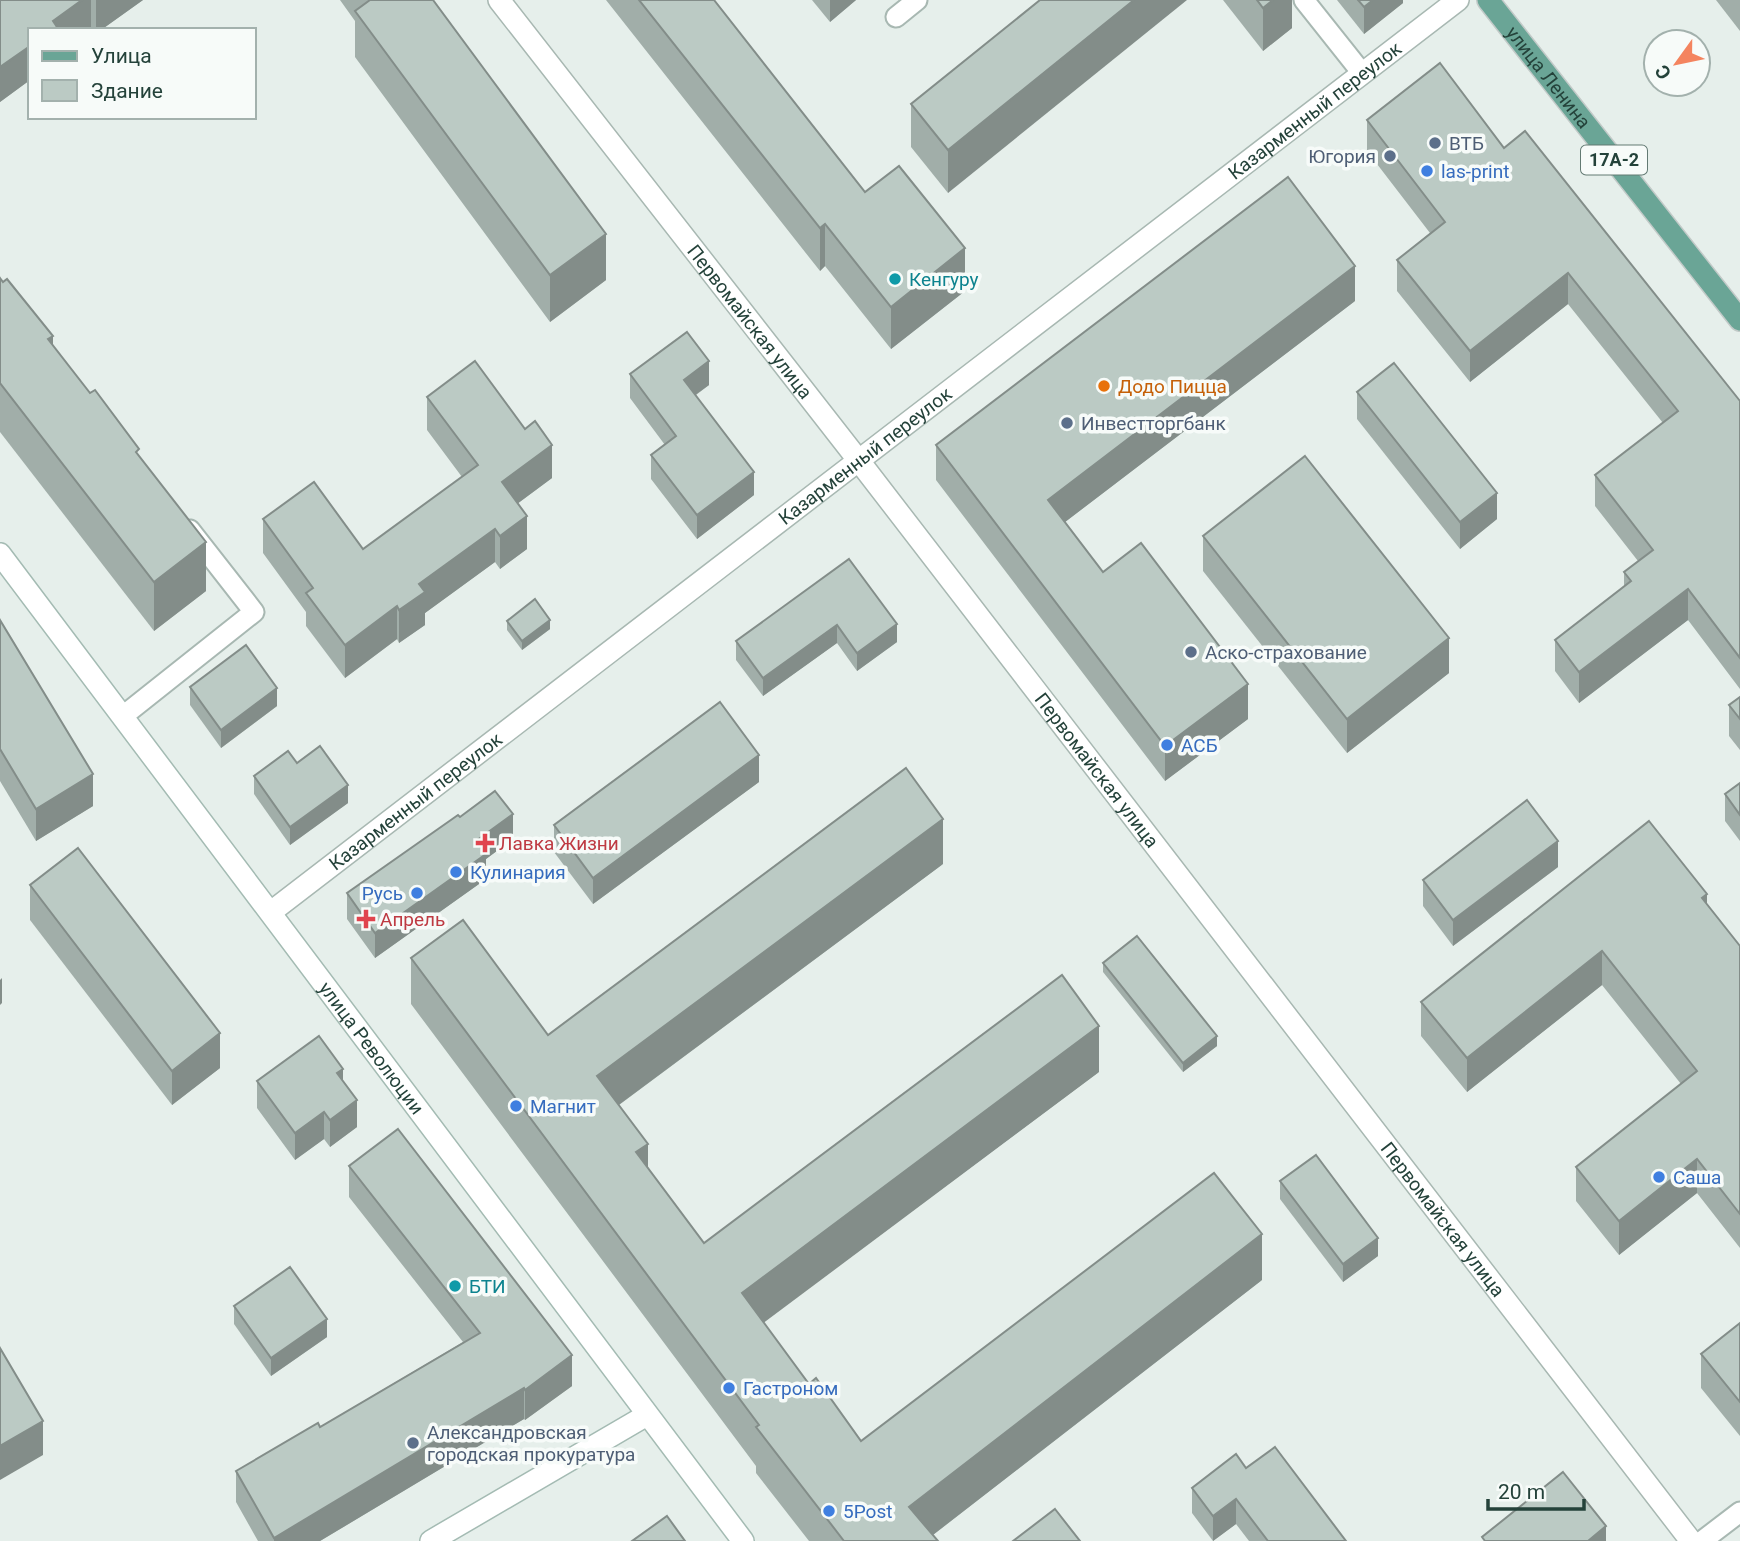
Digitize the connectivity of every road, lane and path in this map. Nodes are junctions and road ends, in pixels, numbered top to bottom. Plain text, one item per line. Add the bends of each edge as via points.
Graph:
1 (499, 0) edge
2 (917, 0) edge
3 (1304, 0) edge
4 (1458, 0) edge
5 (1488, 0) edge
6 (896, 17) dead end
7 (1362, 73) junction
8 (1740, 320) edge
9 (859, 461) junction
10 (178, 515) edge
11 (0, 554) edge
12 (123, 716) junction
13 (271, 912) junction
14 (647, 1415) junction
15 (1740, 1511) edge
16 (431, 1541) edge
17 (743, 1541) edge
18 (1691, 1541) edge
19 (1702, 1541) edge

1 - 9 street, Первомайская улица
2 - 6 lane
3 - 7 lane
4 - 7 street, Казарменный переулок
5 - 8 main road, улица Ленина / 17А-2
7 - 9 street, Казарменный переулок
9 - 13 street, Казарменный переулок
9 - 18 street, Первомайская улица
10 - 12 lane via 254,612
11 - 12 street, улица Революции
12 - 13 street, улица Революции
13 - 14 street, улица Революции
14 - 16 street
14 - 17 street, улица Революции
15 - 19 lane

